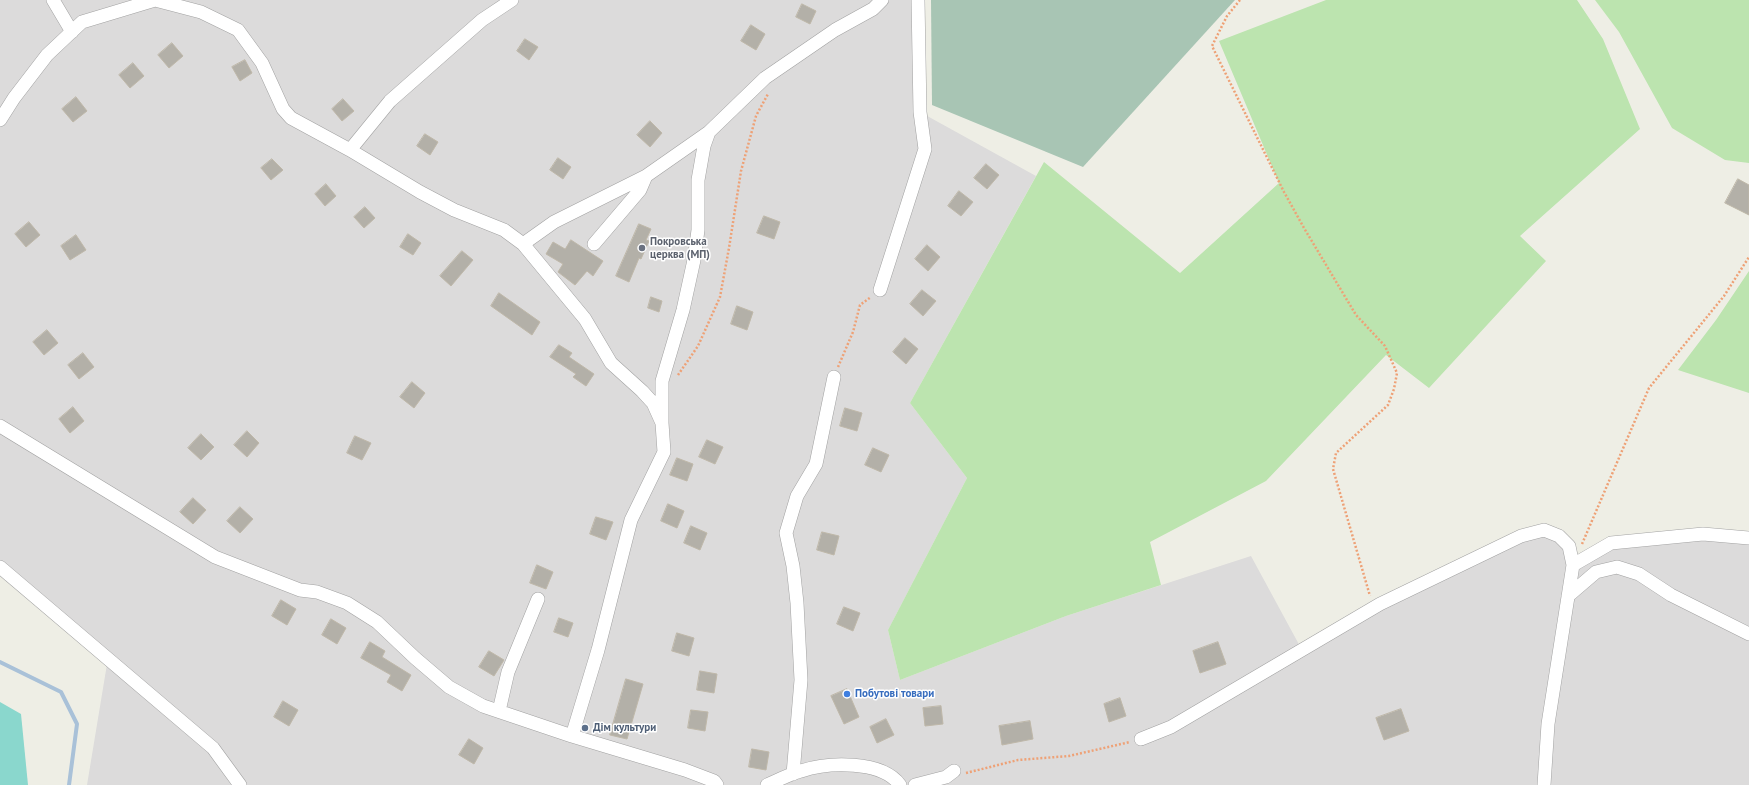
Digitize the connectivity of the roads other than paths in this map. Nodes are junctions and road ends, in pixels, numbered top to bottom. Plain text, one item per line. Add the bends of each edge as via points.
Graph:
1 (53, 0) edge
2 (156, 0) edge
3 (512, 0) edge
4 (882, 0) edge
5 (918, 0) edge
6 (72, 32) junction
7 (0, 120) edge
8 (709, 132) junction
9 (350, 150) junction
10 (646, 176) junction
11 (523, 244) junction
12 (594, 244) dead end
13 (880, 290) road end
14 (834, 377) road end
15 (662, 423) junction
16 (0, 426) edge
17 (1749, 538) edge
18 (1573, 565) junction
19 (0, 567) edge
20 (1568, 596) junction
21 (538, 599) dead end
22 (1749, 634) edge
23 (499, 712) junction
24 (572, 736) junction
25 (1141, 739) road end
26 (954, 771) road end
27 (793, 774) junction
28 (240, 785) edge
29 (717, 785) edge
30 (767, 785) edge
31 (900, 785) edge
32 (915, 785) edge
33 (1544, 785) edge

1 - 6 street
2 - 6 street via 82,22
2 - 9 street via 201,12 238,30 262,62 283,110 309,129
3 - 9 street via 482,20 390,101
4 - 8 street via 873,9 835,30 765,78
5 - 13 street via 920,112 925,149
6 - 7 street via 47,55
8 - 10 street
8 - 15 street via 698,180 698,230 694,260 681,317 662,381
9 - 11 street via 420,192 454,210 504,230
10 - 11 street via 554,222
10 - 12 street via 640,190
11 - 15 street via 585,319 611,364 653,402
14 - 27 street via 816,464 797,496 786,533 797,603 801,680
15 - 24 street via 664,452 631,520 598,650
16 - 23 street via 215,557 300,590 317,592 347,603 377,622 449,687
17 - 18 street via 1703,534 1611,543
18 - 20 street
18 - 25 street via 1569,546 1559,536 1544,530 1521,536 1373,608 1171,727
19 - 28 street via 213,748
20 - 22 street via 1596,572 1617,566 1639,574 1671,595
20 - 33 street via 1548,724
21 - 23 street via 508,672
23 - 24 street
24 - 29 street via 685,770 714,781
26 - 32 street via 946,777
27 - 30 street
27 - 31 street via 830,765 854,765 877,770 896,779

